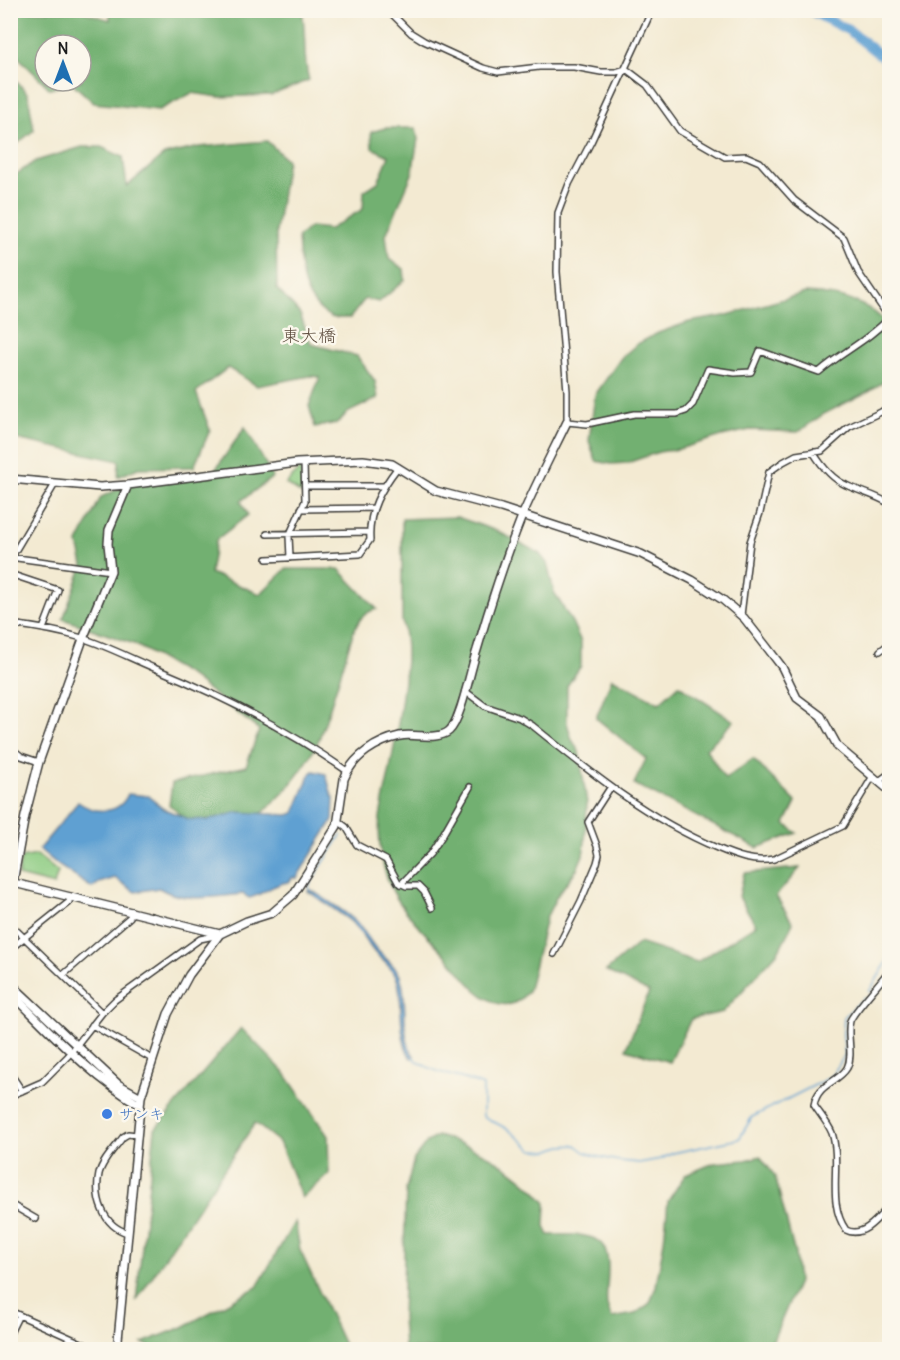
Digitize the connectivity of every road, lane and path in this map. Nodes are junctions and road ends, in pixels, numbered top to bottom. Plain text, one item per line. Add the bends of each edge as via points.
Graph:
1 (388, 10) edge
2 (652, 10) edge
3 (626, 69) junction
4 (889, 318) edge
5 (890, 406) edge
6 (567, 422) junction
7 (813, 452) junction
8 (304, 463) junction
9 (398, 467) junction
10 (10, 479) edge
11 (55, 484) junction
12 (128, 485) junction
13 (305, 486) junction
14 (384, 486) junction
15 (890, 504) edge
16 (374, 508) junction
17 (302, 509) junction
18 (522, 516) junction
19 (369, 532) junction
20 (291, 533) junction
21 (267, 534) dead end
22 (11, 558) edge
23 (290, 558) junction
24 (267, 559) dead end
25 (111, 571) junction
26 (10, 574) edge
27 (741, 615) junction
28 (10, 624) edge
29 (43, 628) junction
30 (83, 639) junction
31 (890, 643) edge
32 (880, 651) dead end
33 (465, 691) junction
34 (10, 747) edge
35 (39, 762) junction
36 (347, 771) junction
37 (890, 773) edge
38 (873, 776) junction
39 (879, 782) junction
40 (470, 787) dead end
41 (610, 788) junction
42 (890, 790) edge
43 (338, 820) junction
44 (14, 857) edge
45 (12, 882) edge
46 (401, 884) junction
47 (70, 896) junction
48 (432, 908) dead end
49 (131, 911) junction
50 (10, 924) edge
51 (220, 934) junction
52 (25, 938) junction
53 (10, 949) edge
54 (554, 954) dead end
55 (890, 969) edge
56 (63, 975) junction
57 (10, 983) edge
58 (10, 992) edge
59 (102, 1013) junction
60 (92, 1025) junction
61 (74, 1048) junction
62 (153, 1059) junction
63 (10, 1073) edge
64 (22, 1091) junction
65 (10, 1096) edge
66 (141, 1097) junction
67 (140, 1106) junction
68 (137, 1135) junction
69 (10, 1204) edge
70 (890, 1205) edge
71 (36, 1219) dead end
72 (128, 1233) junction
73 (10, 1311) edge
74 (19, 1315) junction
75 (10, 1334) edge
76 (96, 1350) edge
77 (117, 1350) edge

1 - 3 street via 424,41 498,72 539,67 601,72
2 - 3 street
3 - 4 street via 647,85 680,131 725,157 746,156 760,162 794,200 844,238 858,272
3 - 6 street via 568,184 558,213 557,272
4 - 6 street via 868,339 819,372 760,351 751,372 735,374 708,369 686,411 634,414 587,424
5 - 7 street via 849,427 822,451
6 - 18 street
7 - 15 street via 820,464 844,484
7 - 27 street via 796,455 769,472 750,542
8 - 9 street via 363,460
8 - 12 street
8 - 13 street
9 - 14 street
9 - 18 street via 436,491
10 - 11 street
11 - 12 street
11 - 22 street
12 - 25 street via 109,530
13 - 14 street
13 - 17 street
14 - 16 street
16 - 17 street
16 - 19 street
17 - 20 street
18 - 27 street via 641,554 692,580
18 - 33 street
19 - 20 street
19 - 23 street via 370,540 360,554
20 - 21 street
20 - 23 street
22 - 25 street
23 - 24 street
25 - 30 street
26 - 29 street via 58,590
27 - 38 street via 782,668 797,699 821,716 838,747
28 - 29 street
29 - 30 street
30 - 35 street
30 - 36 street via 249,712
31 - 32 street
33 - 36 street via 460,713 449,731 400,736 374,746
33 - 41 street via 485,706 533,726
34 - 35 street
35 - 44 street
36 - 43 street
37 - 39 street
38 - 39 street
38 - 41 street via 843,826 763,861 744,859 705,843 662,822
39 - 42 street
40 - 46 street via 430,854
41 - 54 street via 588,822 597,846 597,863
43 - 46 street via 357,846 386,860
43 - 51 street via 285,903 272,913
44 - 45 street
45 - 47 street
46 - 48 street via 418,886
47 - 49 street
47 - 52 street via 69,902
49 - 51 street
49 - 56 street via 130,917
50 - 52 street
51 - 59 street via 201,939
51 - 62 street via 174,1000
52 - 53 street
52 - 56 street
55 - 70 street via 850,1023 846,1069 822,1088 814,1105 831,1130 838,1216 846,1230 856,1233 867,1228
56 - 59 street
57 - 61 street
58 - 61 street
59 - 60 street
60 - 61 street
60 - 62 street
61 - 64 street via 42,1082
61 - 66 street via 118,1084
61 - 67 street via 117,1092
62 - 66 street
63 - 64 street
64 - 65 street
66 - 67 street
67 - 68 street
68 - 72 street
68 - 72 street via 123,1137 99,1173 104,1213 109,1223
69 - 71 street
72 - 77 street
73 - 74 street
74 - 75 street
74 - 76 street

